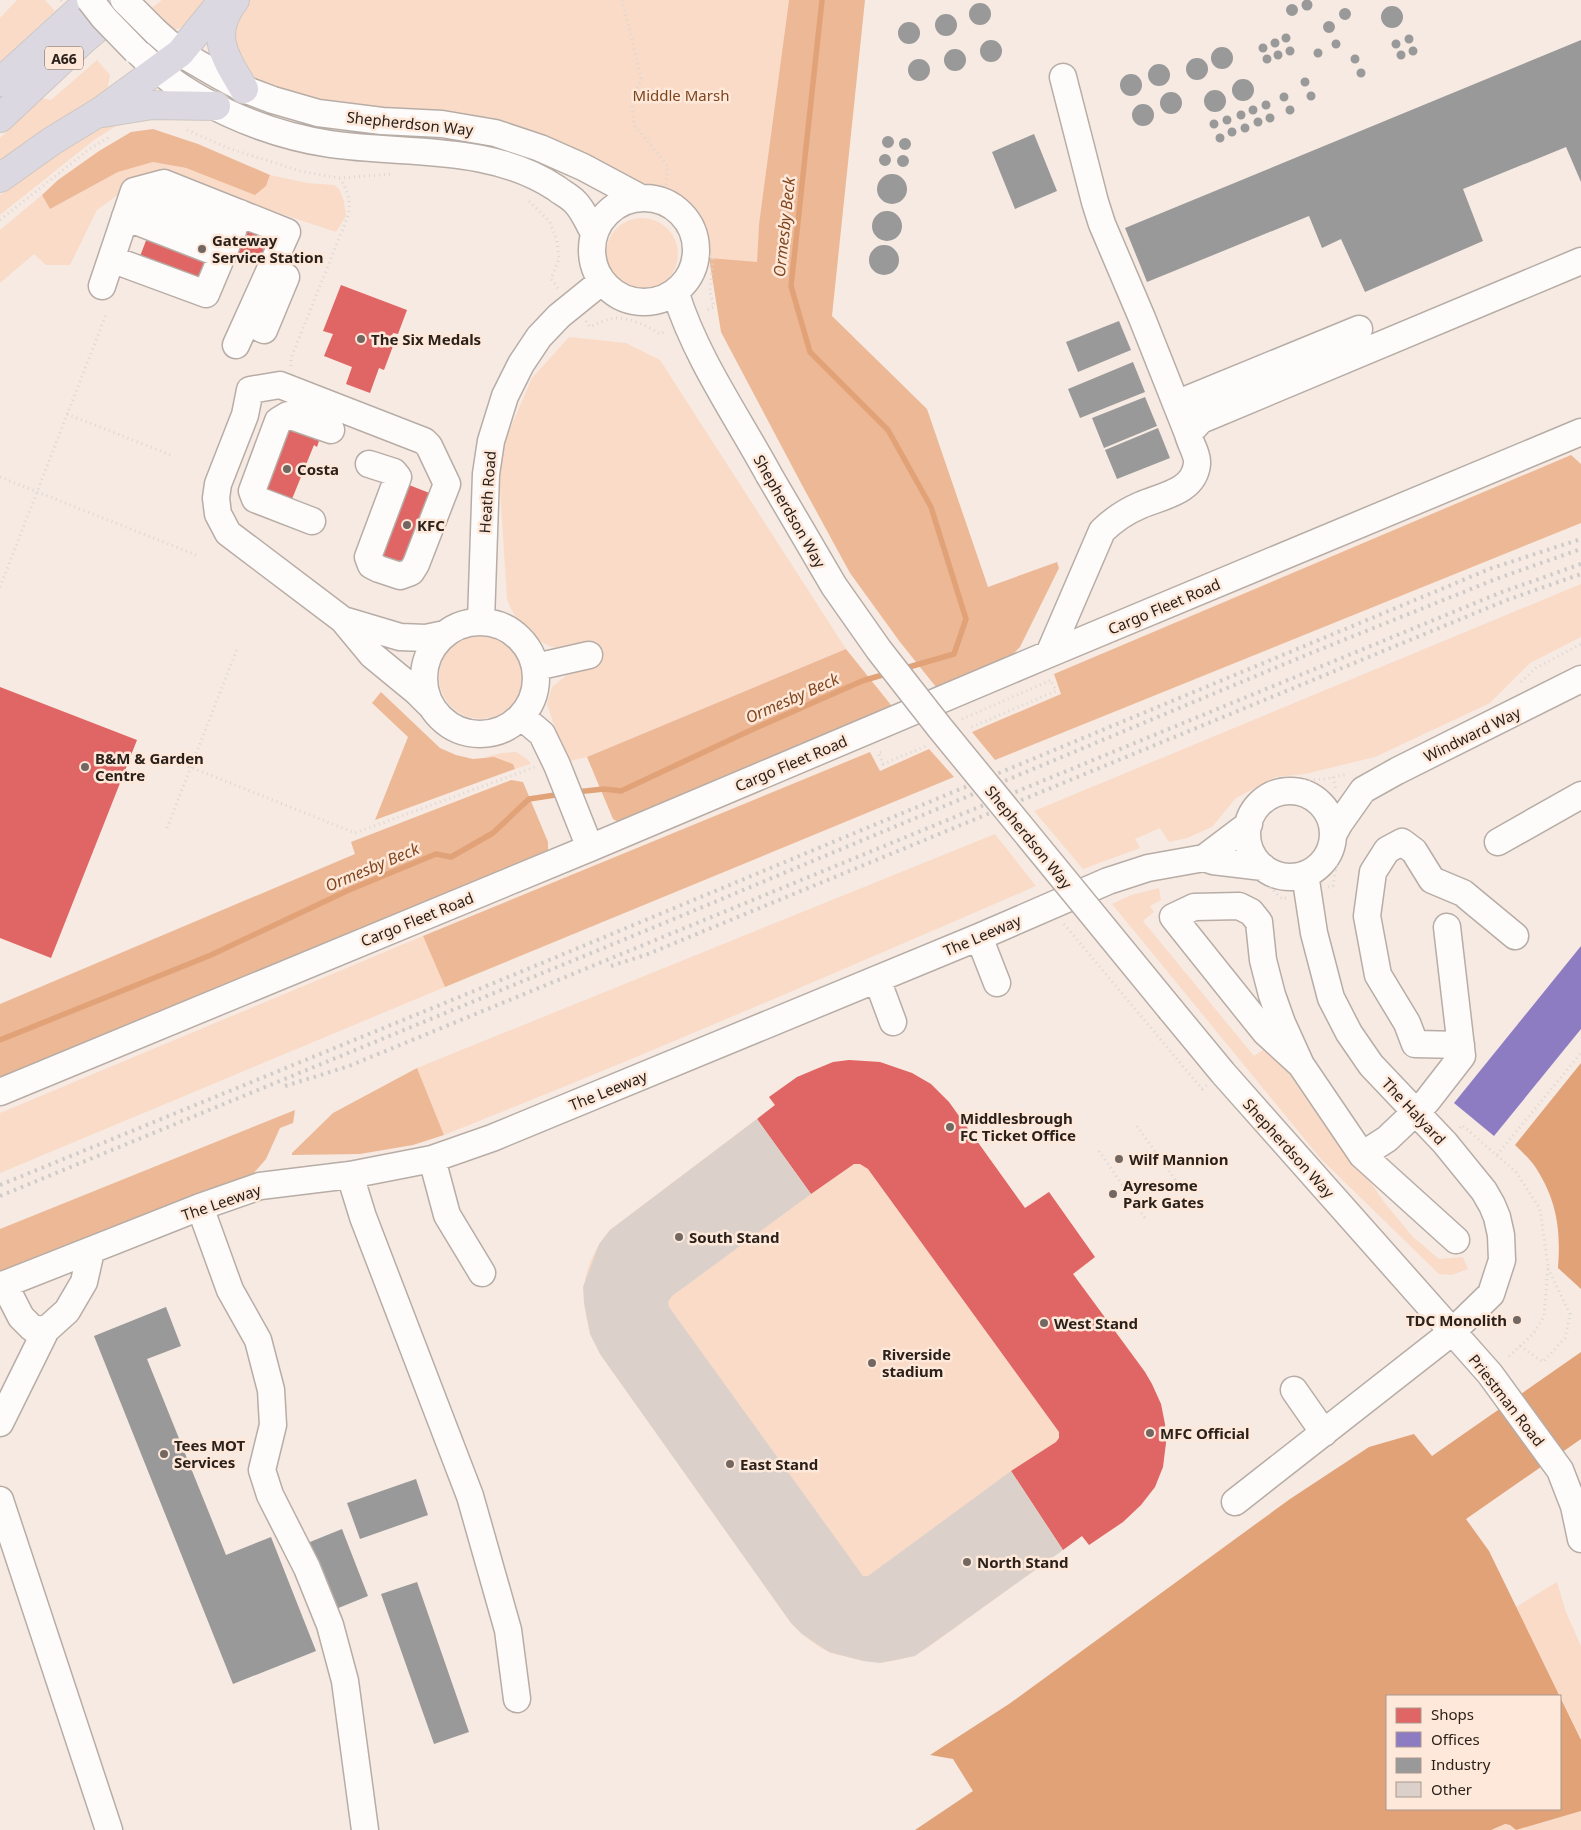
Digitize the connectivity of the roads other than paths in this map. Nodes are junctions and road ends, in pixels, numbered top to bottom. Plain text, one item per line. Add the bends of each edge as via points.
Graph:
1 (90, 0) edge
2 (124, 0) edge
3 (130, 0) edge
4 (223, 0) edge
5 (235, 0) edge
6 (180, 53) junction
7 (156, 70) junction
8 (1063, 77) dead end
9 (0, 82) edge
10 (244, 89) junction
11 (216, 106) junction
12 (94, 115) junction
13 (0, 118) edge
14 (0, 178) edge
15 (651, 199) junction
16 (129, 206) junction
17 (236, 222) junction
18 (594, 234) junction
19 (114, 252) junction
20 (1581, 261) edge
21 (218, 266) junction
22 (601, 282) junction
23 (102, 286) dead end
24 (676, 294) junction
25 (1359, 329) dead end
26 (236, 345) dead end
27 (1176, 404) junction
28 (331, 430) dead end
29 (1581, 432) edge
30 (1188, 434) junction
31 (369, 464) dead end
32 (312, 521) dead end
33 (343, 620) junction
34 (481, 621) junction
35 (445, 634) junction
36 (1049, 654) junction
37 (589, 655) dead end
38 (536, 668) junction
39 (1581, 679) edge
40 (430, 705) junction
41 (522, 717) junction
42 (1363, 790) junction
43 (1308, 795) junction
44 (1581, 795) edge
45 (1249, 824) junction
46 (586, 837) junction
47 (1498, 842) dead end
48 (1336, 844) junction
49 (1204, 858) junction
50 (1263, 867) junction
51 (1305, 874) junction
52 (1447, 927) dead end
53 (1516, 936) dead end
54 (979, 937) junction
55 (876, 979) junction
56 (998, 983) dead end
57 (893, 1022) dead end
58 (1461, 1045) junction
59 (1301, 1065) junction
60 (0, 1092) edge
61 (1415, 1112) junction
62 (1362, 1154) junction
63 (432, 1159) junction
64 (350, 1175) junction
65 (200, 1208) junction
66 (1456, 1240) dead end
67 (91, 1251) junction
68 (482, 1273) dead end
69 (2, 1285) edge
70 (46, 1330) junction
71 (1452, 1332) junction
72 (1294, 1390) dead end
73 (0, 1423) edge
74 (1324, 1433) junction
75 (0, 1500) edge
76 (1235, 1502) dead end
77 (1581, 1539) edge
78 (517, 1699) dead end
79 (109, 1830) edge
80 (365, 1830) edge

1 - 7 street, Shepherdson Way, bridge
1 - 9 highway, A66
2 - 6 street, Shepherdson Way, bridge
3 - 13 highway, A66
4 - 6 highway
5 - 10 highway via 223,19 222,43 226,59
6 - 7 highway
6 - 10 street, Shepherdson Way
7 - 11 street, Shepherdson Way via 183,90
7 - 12 highway
8 - 27 street via 1094,202
10 - 15 street, Shepherdson Way via 318,113 442,124 496,133 583,166
11 - 12 highway via 152,105
11 - 18 street, Shepherdson Way via 274,131 300,138 378,150 477,158 526,172 548,182 575,201
12 - 14 highway
15 - 18 street via 623,201 602,217
15 - 24 street, Shepherdson Way via 681,212 693,230 697,248 693,268
16 - 17 street via 134,191 164,183
16 - 19 street
16 - 21 street
17 - 21 street
17 - 26 street via 288,232
18 - 22 street via 591,249
19 - 21 street via 206,294
19 - 23 street
20 - 30 street via 1201,420
22 - 24 street via 610,292 631,301 647,303
22 - 34 street, Heath Road via 558,316 540,337 521,364 505,396 491,441 486,474
24 - 71 street, Shepherdson Way, bridge via 685,322 705,363 769,476 834,586 879,650 1223,1073
25 - 27 street
27 - 30 street
28 - 32 street via 288,415 278,421 252,491 255,500
29 - 36 street, Cargo Fleet Road
30 - 36 street via 1198,462 1193,478 1180,490 1139,505 1112,520 1102,531
31 - 33 street via 394,472 398,477 368,557 371,565 400,576 411,572 416,564 447,484 424,442 280,385 250,390 245,415 218,484 218,514 228,533
33 - 35 street via 400,637 426,638
33 - 40 street via 372,655
34 - 35 street via 462,624
34 - 38 street via 500,625 517,634 530,649
35 - 40 street via 432,648 424,666 424,686
36 - 46 street, Cargo Fleet Road
37 - 38 street
38 - 41 street via 537,685 532,702
39 - 42 street, Windward Way
40 - 41 street via 444,721 462,732 483,735 504,730
41 - 46 street via 542,734
42 - 43 street, Windward Way
42 - 48 street, Windward Way via 1339,824
43 - 45 street via 1289,790 1274,794 1261,802 1252,813
43 - 48 street via 1326,811 1332,822
44 - 47 street
45 - 49 street, The Leeway
45 - 50 street via 1248,842 1253,856
46 - 60 street, Cargo Fleet Road
48 - 51 street via 1316,868
49 - 50 street, The Leeway
49 - 54 street, The Leeway via 1148,868 1108,881
50 - 51 street via 1276,874
51 - 61 street, The Halyard via 1314,933 1331,998 1371,1065
52 - 58 street
53 - 58 street via 1463,894 1432,880 1414,850 1402,842 1386,850 1373,872 1367,916 1378,975 1407,1023 1415,1044
54 - 55 street, The Leeway
54 - 56 street
55 - 57 street
55 - 63 street, The Leeway via 492,1138
58 - 61 street via 1462,1056
59 - 59 street via 1265,1032 1173,917 1194,906 1239,906 1256,916 1272,995
59 - 62 street
61 - 62 street via 1387,1139
61 - 71 street, The Halyard via 1484,1191 1492,1204 1501,1234 1502,1260 1491,1294
62 - 66 street
63 - 64 street, The Leeway
63 - 68 street via 447,1215
64 - 65 street, The Leeway via 260,1186
64 - 78 street via 366,1226 470,1496 508,1630
65 - 67 street, The Leeway
65 - 80 street via 230,1290 258,1340 271,1390 273,1425 262,1470 270,1495 307,1568 330,1625 345,1681
67 - 69 street, The Leeway
67 - 70 street via 84,1282 76,1297 67,1311
69 - 70 street via 26,1323 32,1328
70 - 73 street
71 - 74 street, The Halyard
71 - 77 street, Priestman Road via 1490,1374 1560,1470 1574,1506
72 - 74 street
74 - 76 street, The Halyard
75 - 79 street

